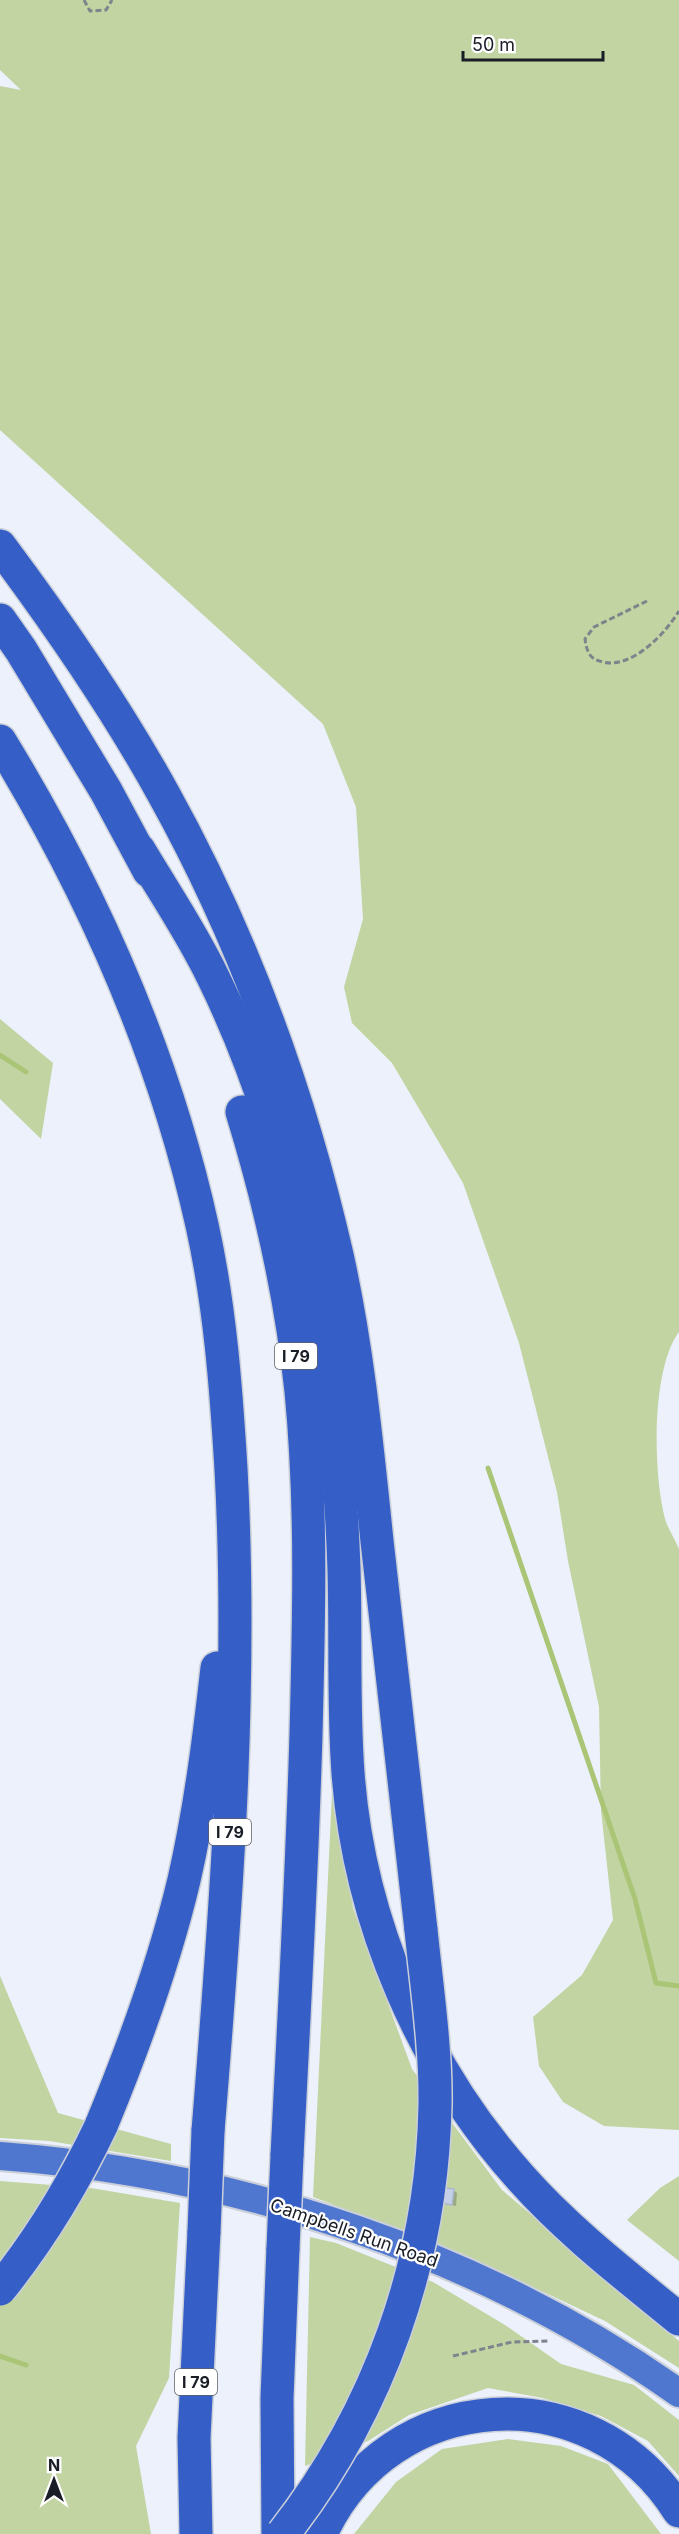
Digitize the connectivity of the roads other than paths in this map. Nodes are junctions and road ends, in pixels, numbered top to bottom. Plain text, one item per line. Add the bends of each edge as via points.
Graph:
1 (0, 546) edge
2 (0, 620) edge
3 (0, 741) edge
4 (139, 850) junction
5 (234, 1532) junction
6 (0, 2156) edge
7 (0, 2289) edge
8 (679, 2319) edge
9 (679, 2393) edge
10 (679, 2511) edge
11 (196, 2534) edge
12 (278, 2534) edge
13 (284, 2534) edge
14 (321, 2534) edge

1 - 13 highway, bridge via 86,666 163,792 248,970 310,1150 351,1326 431,2019 435,2104 430,2185 416,2264 393,2338 360,2414 321,2483
2 - 4 highway, I 79
3 - 5 highway, I 79 via 78,882 120,972 168,1096 215,1293 225,1366
4 - 8 highway via 213,976 248,1057 281,1158 308,1265 331,1400 339,1480 351,1803 361,1862 389,1959 440,2067 519,2176 583,2239
4 - 12 highway, I 79, bridge via 203,995 236,1089 270,1208 301,1389 308,1502 309,1640 277,2398
5 - 7 highway, bridge via 207,1754 184,1879 153,1991 101,2126 62,2201
5 - 11 highway, I 79, bridge via 235,1722 228,1881 208,2131 194,2438
6 - 9 main road, Campbells Run Road via 66,2162 165,2179 270,2203 353,2229 439,2262 598,2339
10 - 14 highway via 644,2468 618,2447 586,2430 525,2414 479,2414 433,2427 383,2455 339,2499

